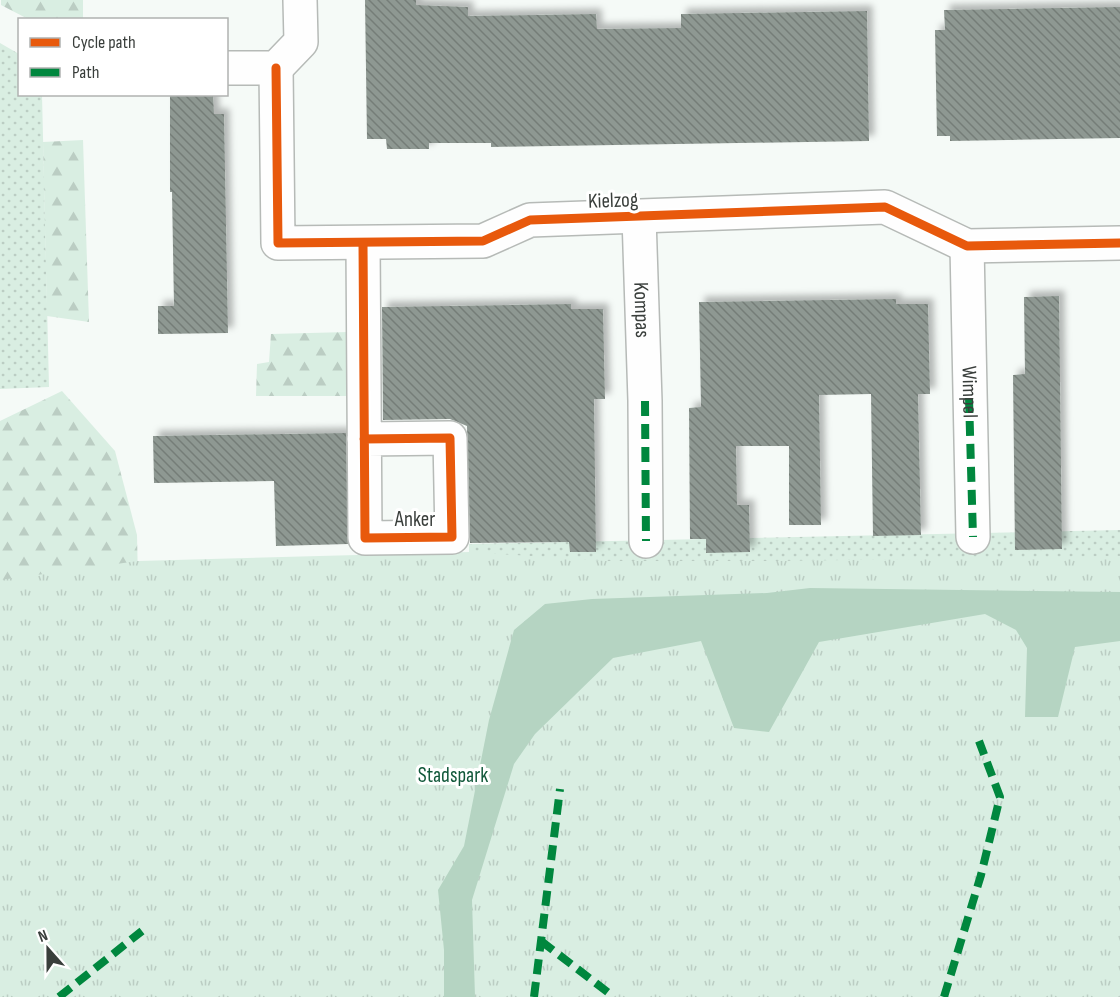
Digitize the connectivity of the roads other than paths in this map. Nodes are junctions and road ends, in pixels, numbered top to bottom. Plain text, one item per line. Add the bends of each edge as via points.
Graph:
1 (300, 0) edge
2 (228, 68) edge
3 (276, 68) junction
4 (639, 218) junction
5 (363, 243) junction
6 (1120, 243) edge
7 (967, 246) junction
8 (364, 439) dead end
9 (973, 537) dead end
10 (646, 541) dead end

1 - 3 street via 301,42
2 - 3 street
3 - 5 street, Kielzog via 278,243
4 - 5 street, Kielzog via 530,220 483,241
4 - 7 street, Kielzog via 885,207
4 - 10 street, Kompas
5 - 8 street
6 - 7 street, Kielzog
7 - 9 street, Wimpel

